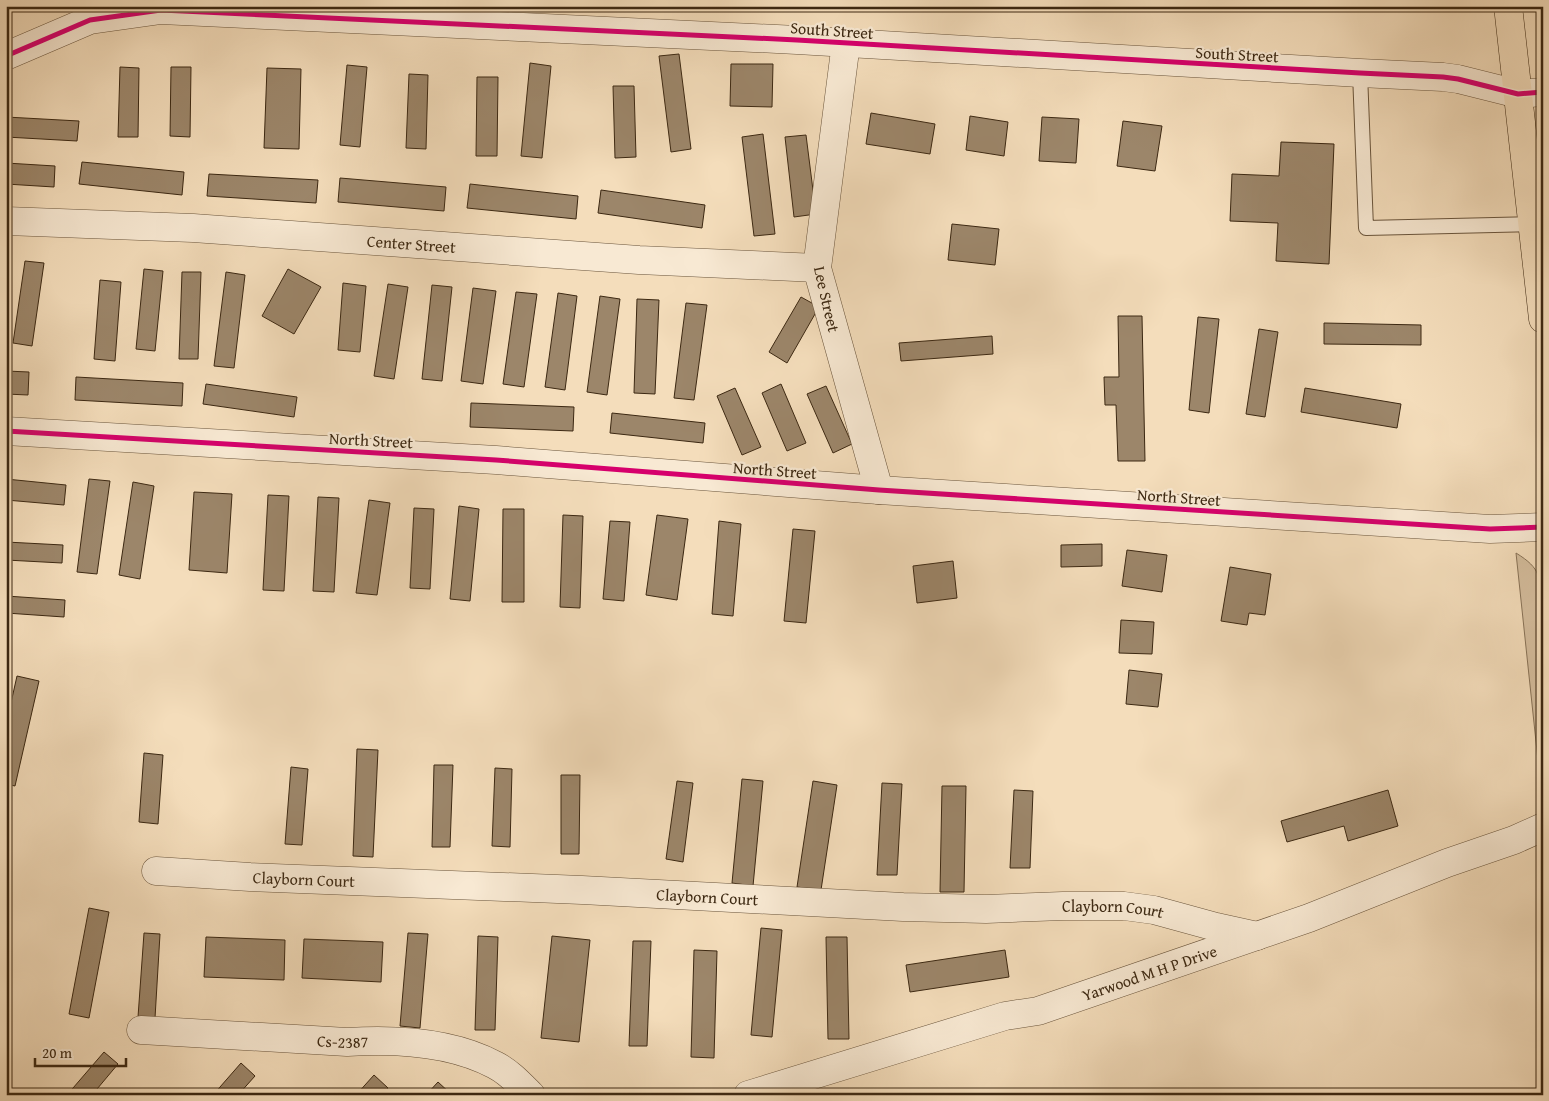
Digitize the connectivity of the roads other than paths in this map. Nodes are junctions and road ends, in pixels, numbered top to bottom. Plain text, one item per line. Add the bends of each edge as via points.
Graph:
1 (1508, 6) edge
2 (161, 8) edge
3 (846, 43) junction
4 (6, 56) edge
5 (1360, 74) junction
6 (1530, 93) edge
7 (6, 221) edge
8 (1532, 224) junction
9 (817, 268) junction
10 (1543, 319) edge
11 (6, 431) edge
12 (879, 490) junction
13 (1543, 527) edge
14 (1543, 826) edge
15 (156, 871) dead end
16 (1257, 936) junction
17 (141, 1030) dead end
18 (530, 1095) edge
19 (748, 1095) edge

1 - 6 highway
2 - 3 street, South Street
2 - 4 street, South Street via 90,20
3 - 5 street, South Street
3 - 9 street, Lee Street
5 - 6 street, South Street via 1451,78
5 - 8 lane via 1366,228
6 - 8 highway
7 - 9 street, Center Street via 193,228 630,259
8 - 10 highway
9 - 12 street, Lee Street
11 - 12 street, North Street via 496,460
12 - 13 street, North Street via 1490,529
14 - 16 street, Yarwood M H P Drive via 1514,840
15 - 16 street, Clayborn Court via 903,907 1124,906 1154,910
16 - 19 street, Yarwood M H P Drive via 1038,1011 1005,1016
17 - 18 street, Cs-2387 via 431,1045 475,1056 496,1066

